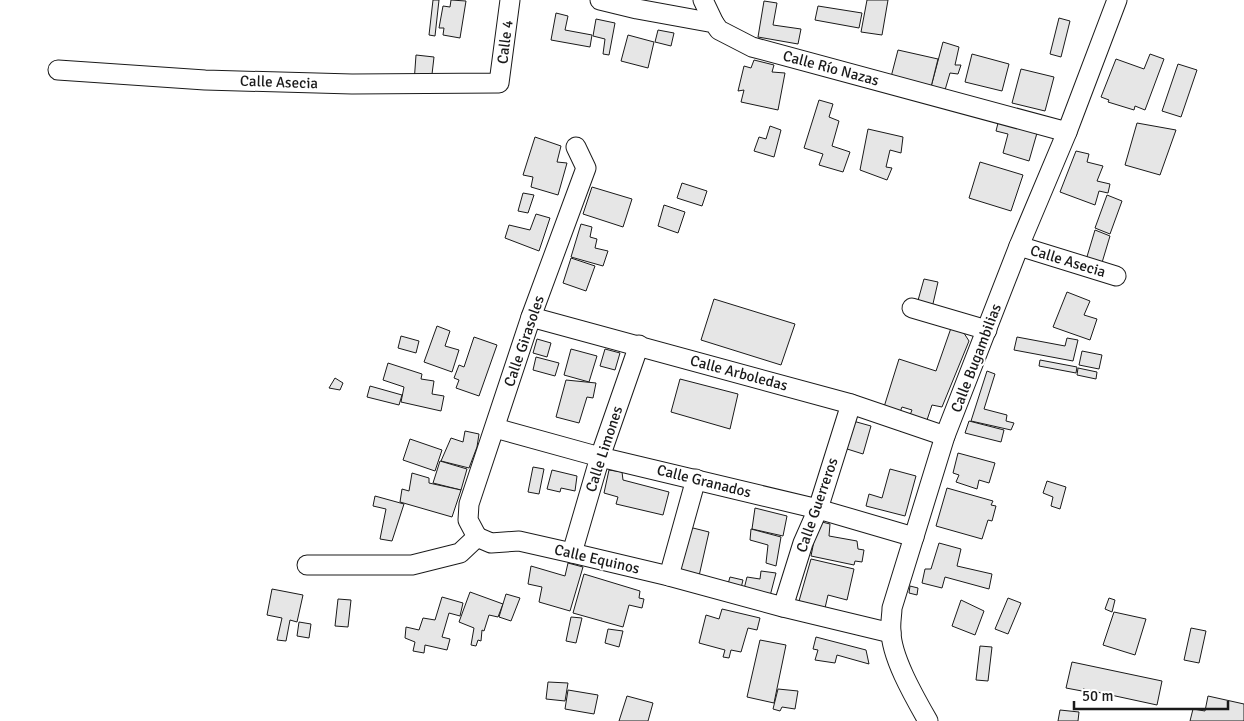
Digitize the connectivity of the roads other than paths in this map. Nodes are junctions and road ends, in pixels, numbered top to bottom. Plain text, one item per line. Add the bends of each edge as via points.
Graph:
1 (510, 0) edge
2 (600, 0) edge
3 (703, 0) edge
4 (1117, 0) edge
5 (714, 23) junction
6 (58, 70) dead end
7 (499, 83) joint
8 (1067, 132) junction
9 (576, 148) dead end
10 (1019, 246) junction
11 (1116, 276) dead end
12 (912, 308) dead end
13 (531, 317) junction
14 (987, 330) junction
15 (639, 346) junction
16 (851, 404) junction
17 (494, 428) junction
18 (945, 436) junction
19 (600, 457) junction
20 (696, 479) junction
21 (818, 509) junction
22 (477, 537) junction
23 (914, 537) junction
24 (572, 553) junction
25 (307, 565) dead end
26 (670, 576) junction
27 (783, 607) junction
28 (890, 633) junction
29 (928, 721) edge

1 - 7 street, Calle 4
2 - 5 street, Calle Río Nazas
3 - 5 street
4 - 8 street, Calle Bugambilias
5 - 8 street, Calle Río Nazas via 719,30 752,47
6 - 7 street, Calle Asecia via 205,80
8 - 10 street, Calle Bugambilias
9 - 13 street, Calle Girasoles via 586,168
10 - 11 street, Calle Asecia
10 - 14 street, Calle Bugambilias
12 - 14 street
13 - 15 street, Calle Arboledas
13 - 17 street, Calle Girasoles
14 - 18 street, Calle Bugambilias
15 - 16 street, Calle Arboledas
15 - 19 street, Calle Limones
16 - 18 street, Calle Arboledas
16 - 21 street, Calle Guerreros
17 - 19 street, Calle Granados
17 - 22 street, Calle Girasoles via 467,511
18 - 23 street, Calle Bugambilias
19 - 20 street, Calle Granados
19 - 24 street, Calle Limones
20 - 21 street, Calle Granados
20 - 26 street
21 - 23 street, Calle Granados
21 - 27 street, Calle Guerreros via 803,543
22 - 24 street, Calle Equinos via 491,543 518,541
22 - 25 street via 460,553 412,565
23 - 28 street, Calle Bugambilias via 892,608
24 - 26 street, Calle Equinos
26 - 27 street, Calle Equinos
27 - 28 street, Calle Equinos
28 - 29 street, Calle Bugambilias via 906,682

